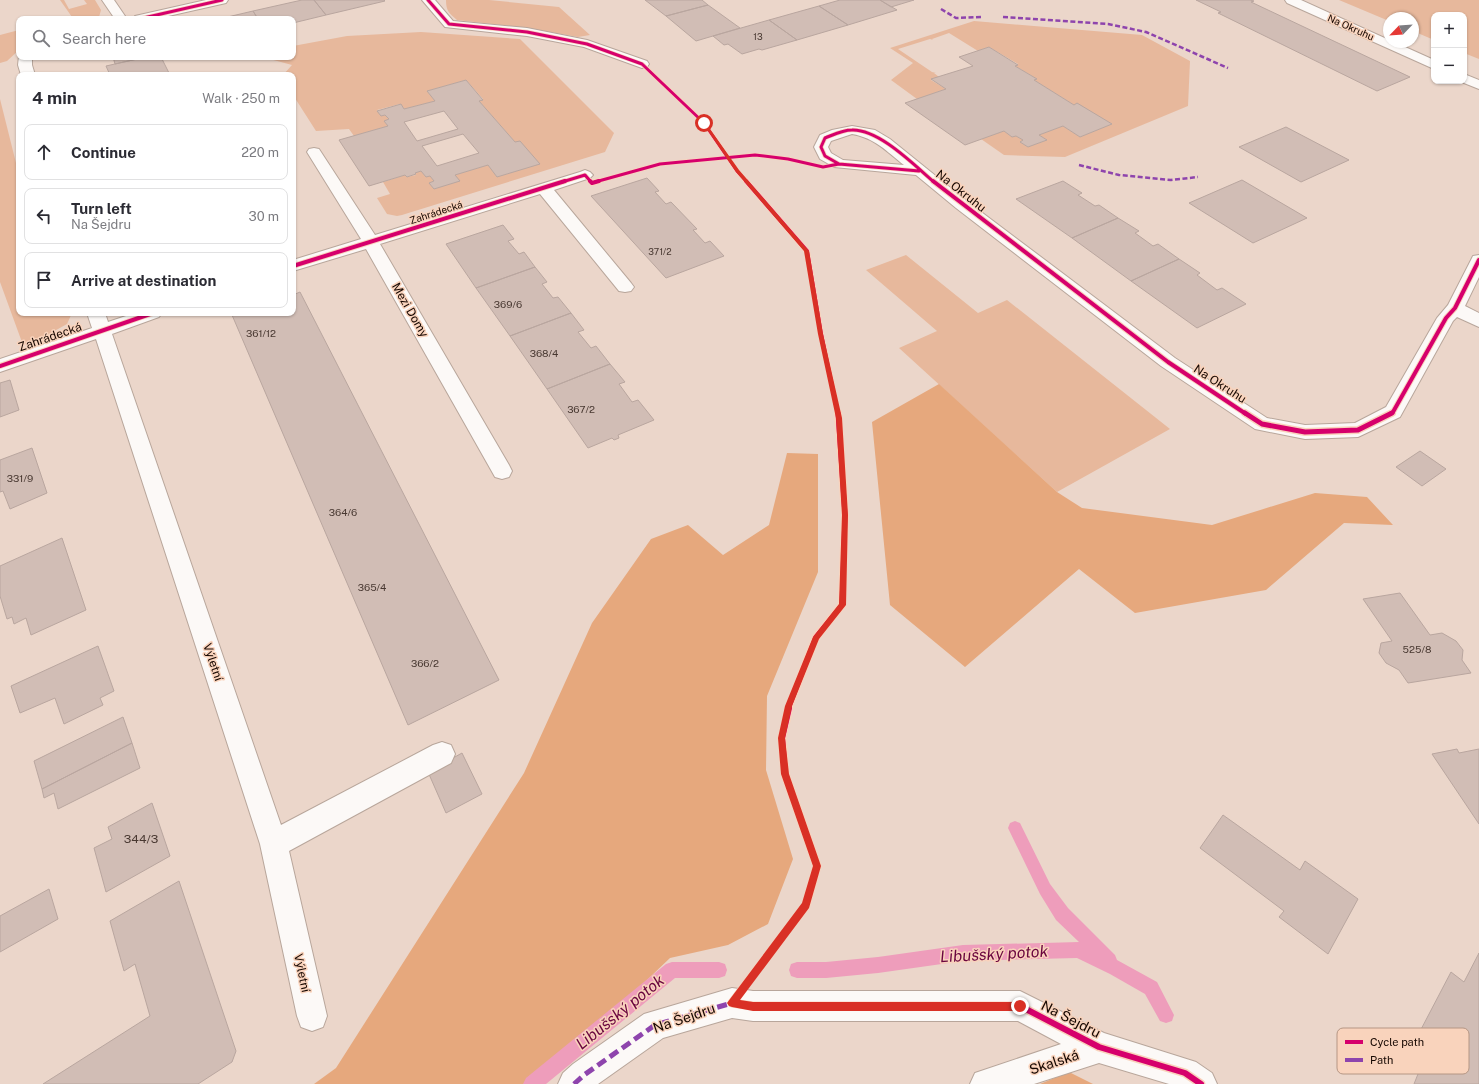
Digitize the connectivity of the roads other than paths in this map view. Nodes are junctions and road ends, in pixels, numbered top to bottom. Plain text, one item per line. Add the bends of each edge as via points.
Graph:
1 (108, 0) edge
2 (222, 0) edge
3 (428, 0) edge
4 (1291, 0) edge
5 (119, 16) edge
6 (152, 16) edge
7 (25, 60) edge
8 (642, 64) dead end
9 (1431, 64) edge
10 (27, 72) edge
11 (1467, 79) edge
12 (1479, 85) edge
13 (314, 152) dead end
14 (919, 171) junction
15 (585, 175) dead end
16 (543, 187) junction
17 (371, 242) junction
18 (1479, 260) edge
19 (296, 265) edge
20 (625, 287) dead end
21 (1454, 308) junction
22 (135, 316) edge
23 (1479, 321) edge
24 (98, 322) edge
25 (0, 366) edge
26 (502, 471) dead end
27 (442, 754) dead end
28 (274, 844) junction
29 (312, 1016) dead end
30 (1099, 1047) junction
31 (574, 1084) edge
32 (986, 1084) edge
33 (1201, 1084) edge

1 - 5 street
2 - 6 street
3 - 8 street via 449,24 527,32 587,44
4 - 9 street, Na Okruhu
7 - 10 street
11 - 12 street
13 - 17 street, Mezi Domy
14 - 14 street, Na Okruhu via 885,142 870,133 852,130 837,132 825,138 821,147 825,156 840,164
14 - 21 street, Na Okruhu via 1168,362 1262,424 1305,432 1358,430 1393,412
15 - 16 street, Zahrádecká
16 - 17 street, Zahrádecká
16 - 20 street
17 - 19 street, Zahrádecká
17 - 26 street, Mezi Domy
18 - 21 street, Na Okruhu
21 - 23 street
22 - 24 street, Zahrádecká
24 - 25 street, Zahrádecká
24 - 28 street, Výletní
27 - 28 street
28 - 29 street, Výletní
30 - 31 street, Na Šejdru via 1020,1006 753,1006 732,1003 655,1025
30 - 32 street, Skalská
30 - 33 street, Na Šejdru via 1185,1073

